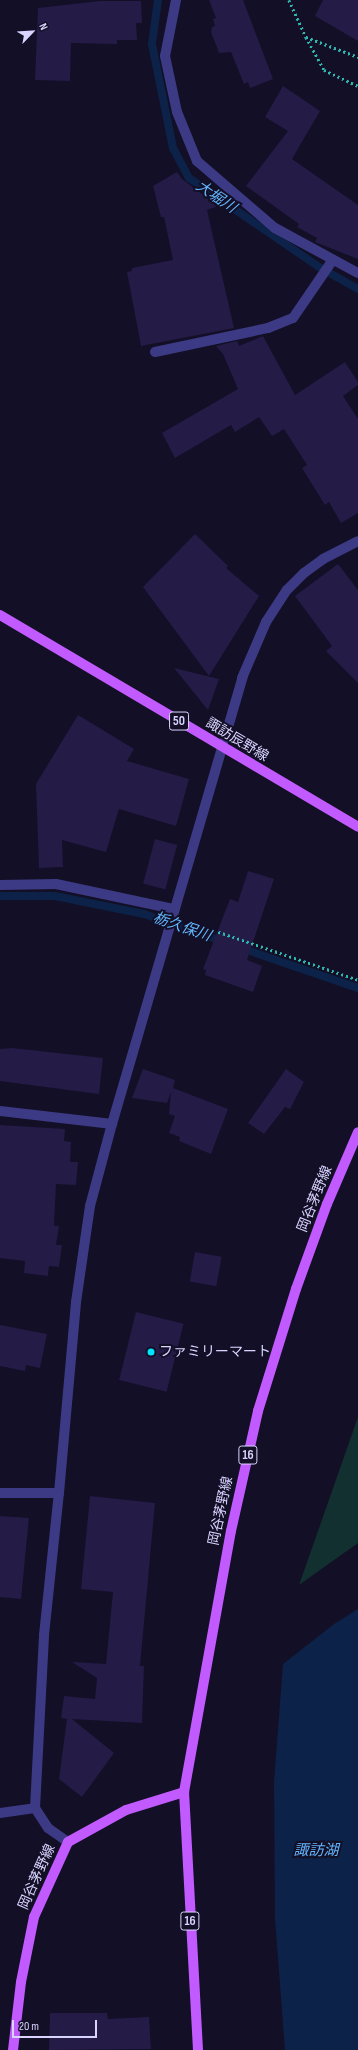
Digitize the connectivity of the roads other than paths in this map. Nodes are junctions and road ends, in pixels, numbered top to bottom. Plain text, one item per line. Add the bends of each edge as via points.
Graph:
1 (176, 0) edge
2 (332, 261) junction
3 (358, 273) edge
4 (155, 352) dead end
5 (358, 541) edge
6 (0, 615) edge
7 (222, 747) junction
8 (358, 827) edge
9 (0, 885) edge
10 (171, 918) junction
11 (0, 1112) edge
12 (112, 1124) junction
13 (358, 1132) edge
14 (0, 1493) edge
15 (60, 1493) junction
16 (184, 1792) junction
17 (35, 1808) junction
18 (0, 1813) edge
19 (68, 1842) junction
20 (13, 2050) edge
21 (198, 2050) edge

1 - 2 street via 165,56 177,112 197,162 275,228
2 - 3 street
2 - 4 street via 293,318 268,328
5 - 7 street via 304,572 287,590 270,616 242,678
6 - 7 main road, 諏訪辰野線 / 50
7 - 8 main road, 諏訪辰野線 / 50
7 - 10 street
9 - 10 street via 56,884
10 - 12 street
11 - 12 street
12 - 15 street via 90,1206 76,1302
13 - 16 main road, 岡谷茅野線 / 16 via 326,1204 298,1282 258,1411 231,1531
14 - 15 street
15 - 17 street via 44,1635
16 - 19 main road, 岡谷茅野線 via 126,1810
16 - 21 main road, 岡谷茅野線 / 16
17 - 18 street
17 - 19 street via 48,1828
19 - 20 main road, 岡谷茅野線 via 34,1917 21,1982

